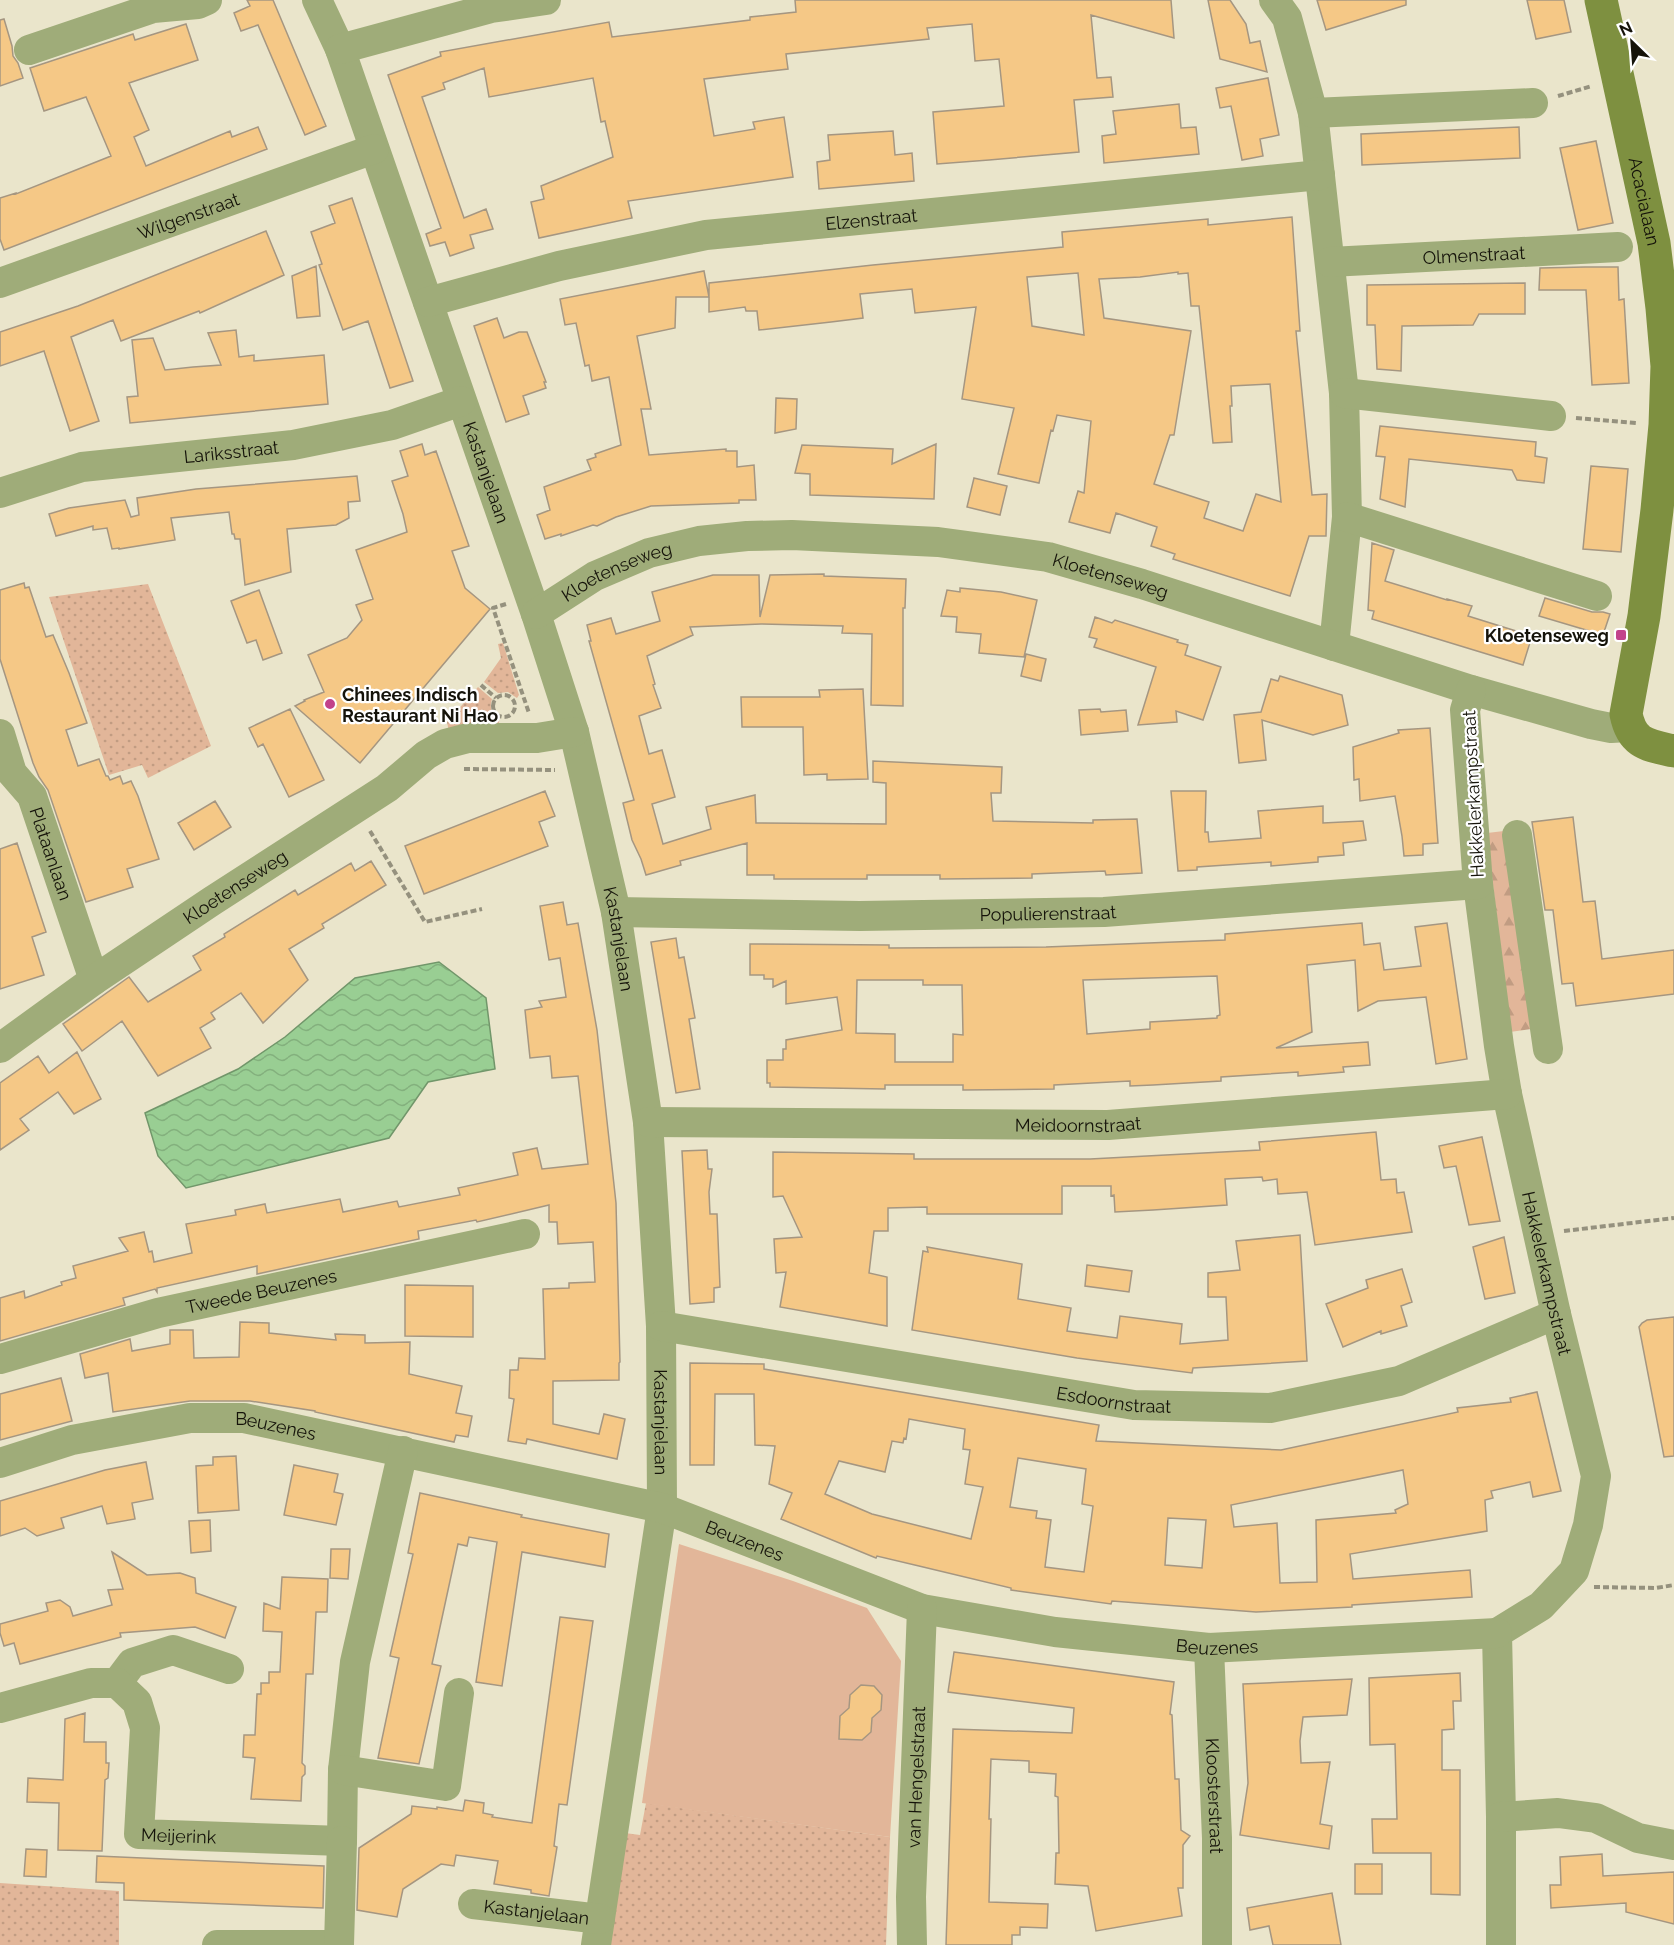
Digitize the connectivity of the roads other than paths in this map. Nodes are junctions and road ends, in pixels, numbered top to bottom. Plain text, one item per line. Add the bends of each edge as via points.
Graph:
1 (207, 0) edge
2 (317, 0) edge
3 (546, 0) edge
4 (1274, 0) edge
5 (1600, 0) edge
6 (340, 49) junction
7 (29, 50) dead end
8 (1533, 103) road end
9 (1313, 113) junction
10 (374, 149) junction
11 (1320, 175) junction
12 (1618, 247) dead end
13 (1330, 262) junction
14 (0, 283) edge
15 (428, 302) junction
16 (1668, 307) edge
17 (1344, 393) junction
18 (461, 401) junction
19 (1551, 416) road end
20 (0, 493) edge
21 (1666, 510) edge
22 (1347, 517) junction
23 (1597, 596) dead end
24 (533, 606) junction
25 (1334, 646) junction
26 (1471, 690) junction
27 (1628, 727) junction
28 (574, 732) junction
29 (0, 734) edge
30 (1674, 751) edge
31 (6, 776) edge
32 (1517, 835) dead end
33 (1478, 884) junction
34 (616, 912) junction
35 (94, 980) junction
36 (0, 1048) edge
37 (1548, 1049) dead end
38 (1507, 1094) junction
39 (648, 1122) junction
40 (525, 1234) dead end
41 (1556, 1314) junction
42 (661, 1326) junction
43 (0, 1359) edge
44 (403, 1452) junction
45 (0, 1462) edge
46 (662, 1508) junction
47 (922, 1609) junction
48 (1497, 1633) junction
49 (1209, 1648) junction
50 (229, 1668) dead end
51 (117, 1683) junction
52 (459, 1693) dead end
53 (0, 1707) edge
54 (343, 1770) junction
55 (1501, 1817) junction
56 (342, 1841) junction
57 (1674, 1845) edge
58 (473, 1904) dead end
59 (598, 1932) edge
60 (217, 1945) edge
61 (339, 1945) edge
62 (912, 1945) edge
63 (1217, 1945) edge
64 (1501, 1945) edge

1 - 7 street via 153,8
2 - 6 street, Kastanjelaan
3 - 6 street via 491,8
4 - 9 street via 1287,18
5 - 16 street, Acacialaan
6 - 10 street, Kastanjelaan
8 - 9 street
9 - 11 street
10 - 14 street, Wilgenstraat
10 - 15 street, Kastanjelaan
11 - 13 street
11 - 15 street, Elzenstraat via 706,235 559,266
12 - 13 street, Olmenstraat
13 - 17 street
15 - 18 street, Kastanjelaan
16 - 21 street, Acacialaan
17 - 19 street
17 - 22 street
18 - 20 street, Lariksstraat via 381,427 293,445 82,467
18 - 24 street, Kastanjelaan
21 - 27 street, Acacialaan via 1628,700
22 - 23 street
22 - 25 street
24 - 25 street, Kloetenseweg via 648,553 699,541 792,535 938,542 1048,557
24 - 28 street, Kastanjelaan
25 - 26 street, Kloetenseweg
26 - 27 street, Kloetenseweg via 1591,724
26 - 33 street, Hakkelerkampstraat via 1465,710
27 - 30 street via 1636,739
28 - 34 street, Kastanjelaan
28 - 35 street, Kloetenseweg via 537,738 468,738 445,744 387,788
29 - 31 street, Plataanlaan
31 - 35 street, Plataanlaan via 32,796
32 - 37 street
33 - 34 street, Populierenstraat via 1104,912 860,916
33 - 38 street, Hakkelerkampstraat
34 - 39 street, Kastanjelaan
35 - 36 street, Kloetenseweg
38 - 39 street, Meidoornstraat via 1108,1125
38 - 41 street, Hakkelerkampstraat
39 - 42 street, Kastanjelaan
40 - 43 street, Tweede Beuzenes via 158,1313
41 - 42 street, Esdoornstraat via 1399,1381 1270,1408 1134,1405
41 - 48 street, Hakkelerkampstraat via 1596,1476 1588,1525 1574,1571 1541,1606
42 - 46 street, Kastanjelaan
44 - 45 street, Beuzenes via 244,1418 190,1418 72,1440
44 - 46 street, Beuzenes
44 - 54 street via 355,1662
46 - 47 street, Beuzenes
46 - 59 street, Kastanjelaan
47 - 49 street, Beuzenes via 1055,1632
47 - 62 street, van Hengelstraat
48 - 49 street, Beuzenes
48 - 55 street
49 - 63 street, Kloosterstraat
50 - 51 street via 173,1650 132,1663
51 - 53 street via 91,1683
51 - 56 street, Meijerink via 137,1702 145,1728 139,1834
52 - 54 street via 446,1786
54 - 56 street
55 - 57 street via 1558,1813 1596,1818 1638,1838
55 - 64 street
56 - 61 street
58 - 59 street, Kastanjelaan
60 - 61 street

